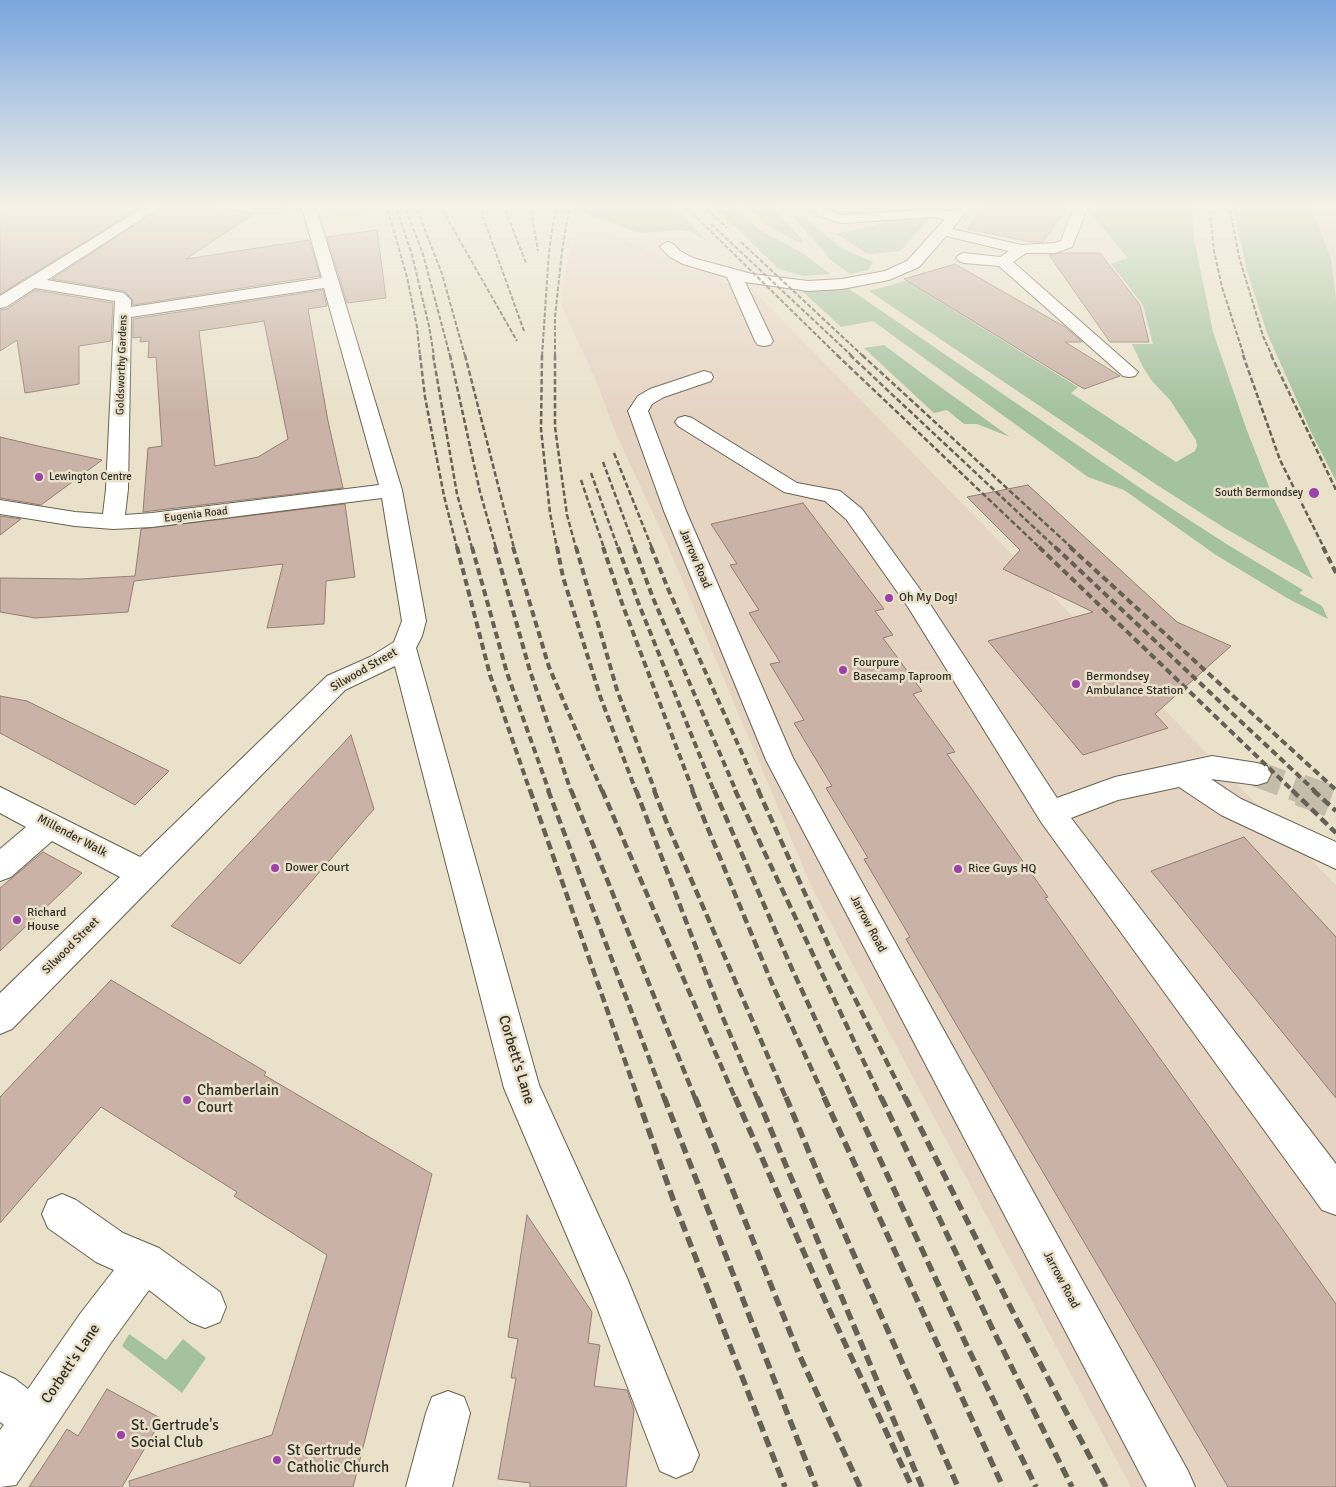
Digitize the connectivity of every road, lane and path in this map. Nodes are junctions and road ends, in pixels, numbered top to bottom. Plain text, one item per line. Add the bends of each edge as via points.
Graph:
1 (47, 273) edge
2 (329, 273) edge
3 (729, 273) edge
4 (891, 273) edge
5 (1016, 273) edge
6 (734, 275) junction
7 (330, 282) junction
8 (32, 283) junction
9 (0, 303) edge
10 (124, 313) junction
11 (764, 341) dead end
12 (1129, 372) dead end
13 (704, 377) dead end
14 (685, 422) dead end
15 (391, 490) junction
16 (0, 507) edge
17 (113, 522) junction
18 (403, 648) junction
19 (1257, 774) tunnel mouth
20 (1183, 776) junction
21 (0, 799) edge
22 (1051, 813) junction
23 (50, 825) junction
24 (1301, 841) junction
25 (1336, 856) edge
26 (0, 868) edge
27 (143, 874) junction
28 (1336, 877) edge
29 (0, 1017) edge
30 (1336, 1196) edge
31 (62, 1214) dead end
32 (145, 1262) junction
33 (206, 1307) dead end
34 (0, 1394) edge
35 (448, 1414) dead end
36 (33, 1420) junction
37 (676, 1455) dead end
38 (0, 1469) edge
39 (429, 1487) edge
40 (1172, 1487) edge

1 - 8 street
2 - 7 street, Silwood Street
3 - 6 street
4 - 6 street via 829,286 758,281
5 - 12 street
6 - 11 street
7 - 10 street
7 - 15 street, Silwood Street
8 - 9 street
8 - 10 street, Goldsworthy Gardens via 118,296 123,300
10 - 17 street, Goldsworthy Gardens
13 - 40 street, Jarrow Road via 657,392 638,411 675,511 742,671 780,760
14 - 22 street via 791,488 832,496 854,514 916,601
15 - 17 street, Eugenia Road
15 - 18 street, Silwood Street via 414,621
16 - 17 street, Eugenia Road
18 - 27 street, Silwood Street via 379,664 336,683
18 - 37 street, Corbett's Lane via 522,1088 612,1293
19 - 20 street via 1212,768
20 - 22 street via 1115,789
20 - 24 street via 1230,807
21 - 23 street, Millender Walk
22 - 30 street
23 - 26 street
23 - 27 street, Millender Walk
24 - 25 street
24 - 28 street
27 - 29 street, Silwood Street
31 - 32 street via 110,1248
32 - 33 street
32 - 36 street, Corbett's Lane
34 - 36 street
35 - 39 street
36 - 38 street, Corbett's Lane

